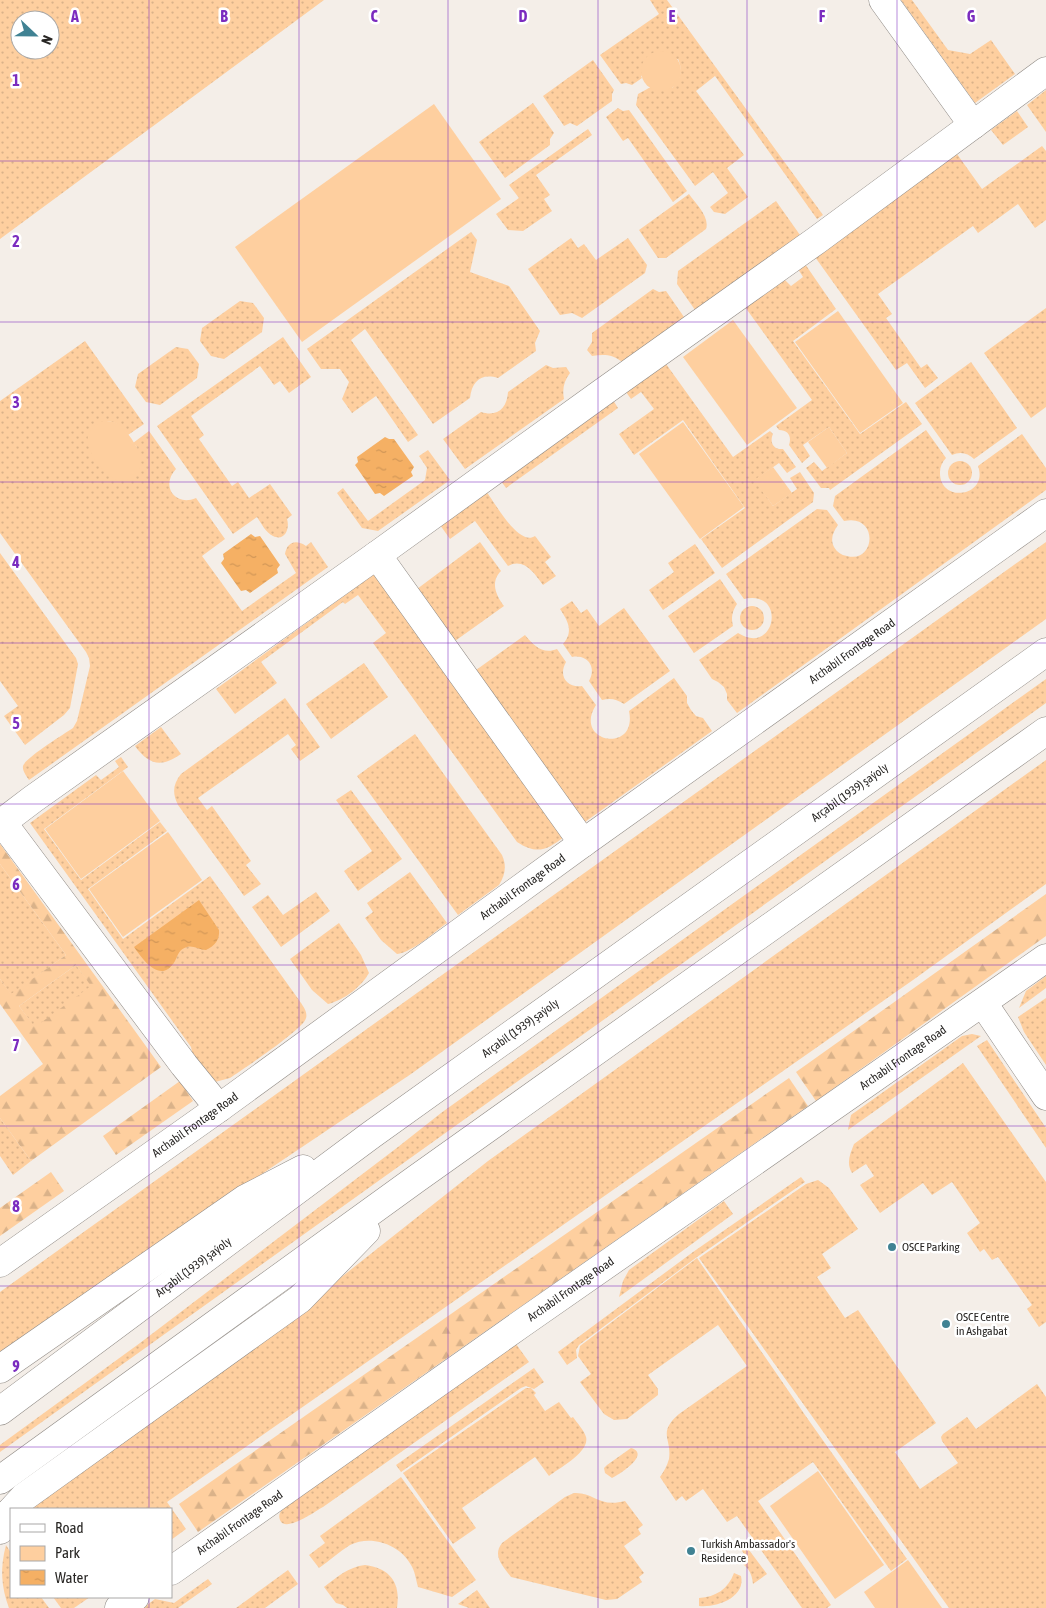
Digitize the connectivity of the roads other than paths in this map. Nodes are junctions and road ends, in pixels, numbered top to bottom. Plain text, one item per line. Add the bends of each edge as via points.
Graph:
1 (883, 0) edge
2 (1046, 71) edge
3 (973, 125) junction
4 (1046, 513) edge
5 (377, 556) junction
6 (1046, 652) edge
7 (1046, 730) edge
8 (1, 823) edge
9 (583, 843) junction
10 (1046, 958) edge
11 (983, 1003) junction
12 (1046, 1096) edge
13 (219, 1108) junction
14 (371, 1135) junction
15 (416, 1179) junction
16 (0, 1263) edge
17 (0, 1369) edge
18 (0, 1410) edge
19 (0, 1480) edge
20 (14, 1508) edge
21 (10, 1513) edge
22 (0, 1530) edge
23 (172, 1570) edge
24 (134, 1598) edge
25 (119, 1608) edge

1 - 3 street
2 - 3 street
3 - 5 street
4 - 9 street, Archabil Frontage Road
5 - 8 street
5 - 9 street
6 - 14 street, Arçabil (1939) şaýoly
7 - 15 street
8 - 13 street
9 - 13 street, Archabil Frontage Road
10 - 11 street, Archabil Frontage Road
11 - 12 street
11 - 23 street, Archabil Frontage Road
13 - 16 street, Archabil Frontage Road
14 - 17 street via 245,1199
14 - 18 street, Arçabil (1939) şaýoly
15 - 19 street
15 - 20 street via 300,1299 24,1497
21 - 22 street
24 - 25 street

